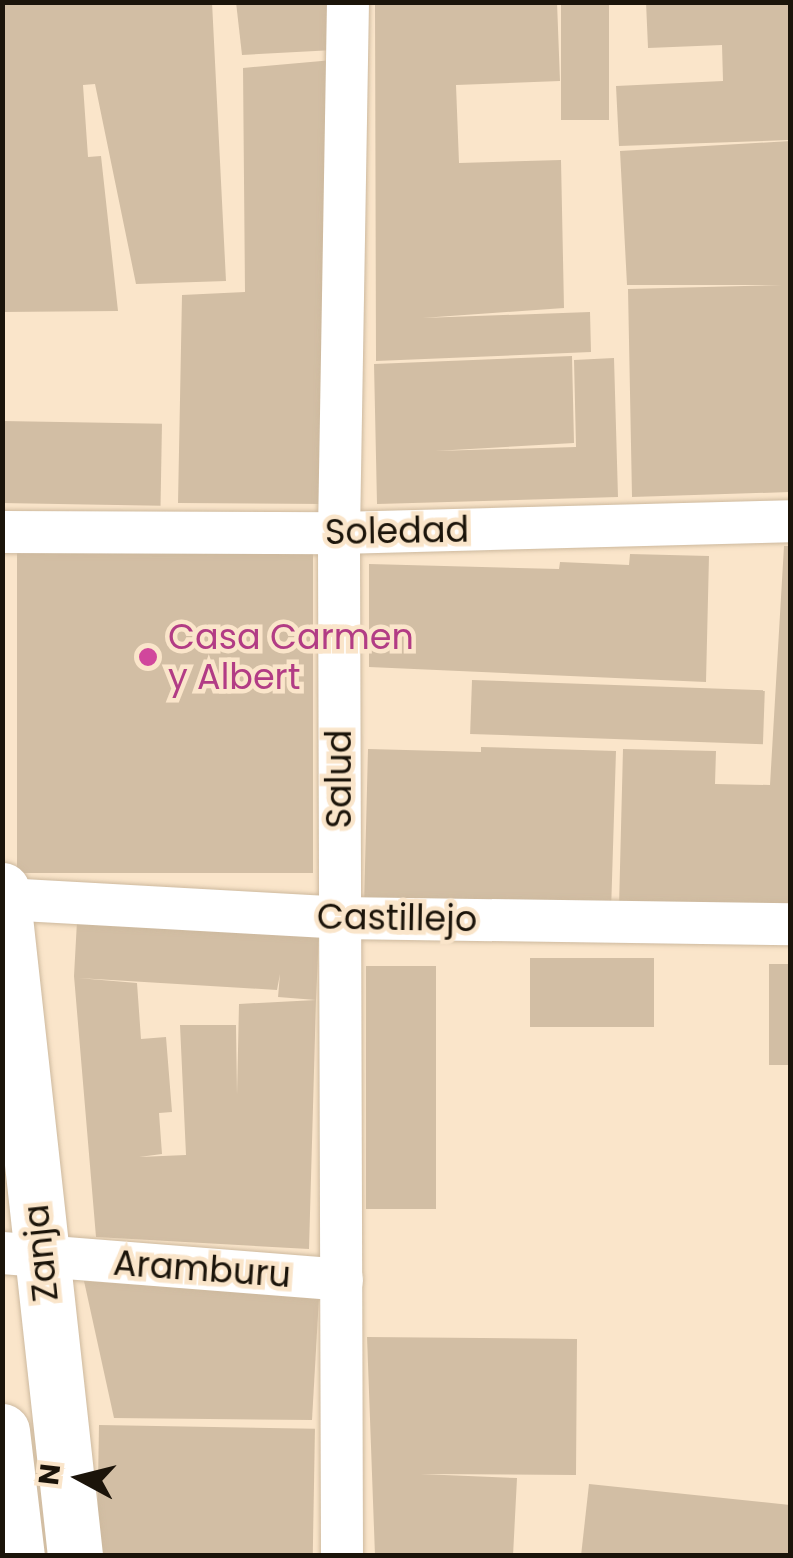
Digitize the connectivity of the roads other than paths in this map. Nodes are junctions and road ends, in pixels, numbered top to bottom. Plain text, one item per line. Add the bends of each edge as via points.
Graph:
1 (348, 2) edge
2 (790, 521) edge
3 (2, 532) edge
4 (339, 533) junction
5 (2, 890) edge
6 (4, 899) edge
7 (340, 918) junction
8 (790, 924) edge
9 (22, 1254) edge
10 (342, 1280) junction
11 (2, 1430) edge
12 (17, 1556) edge
13 (75, 1556) edge
14 (342, 1556) edge

1 - 4 street, Salud
2 - 4 street, Soledad
3 - 4 street, Soledad
4 - 7 street, Salud
5 - 6 main road, Zanja
6 - 7 street, Castillejo
6 - 9 main road, Zanja
7 - 8 street, Castillejo
7 - 10 street, Salud
9 - 10 street, Aramburu
9 - 13 main road, Zanja
10 - 14 street, Salud
11 - 12 main road

